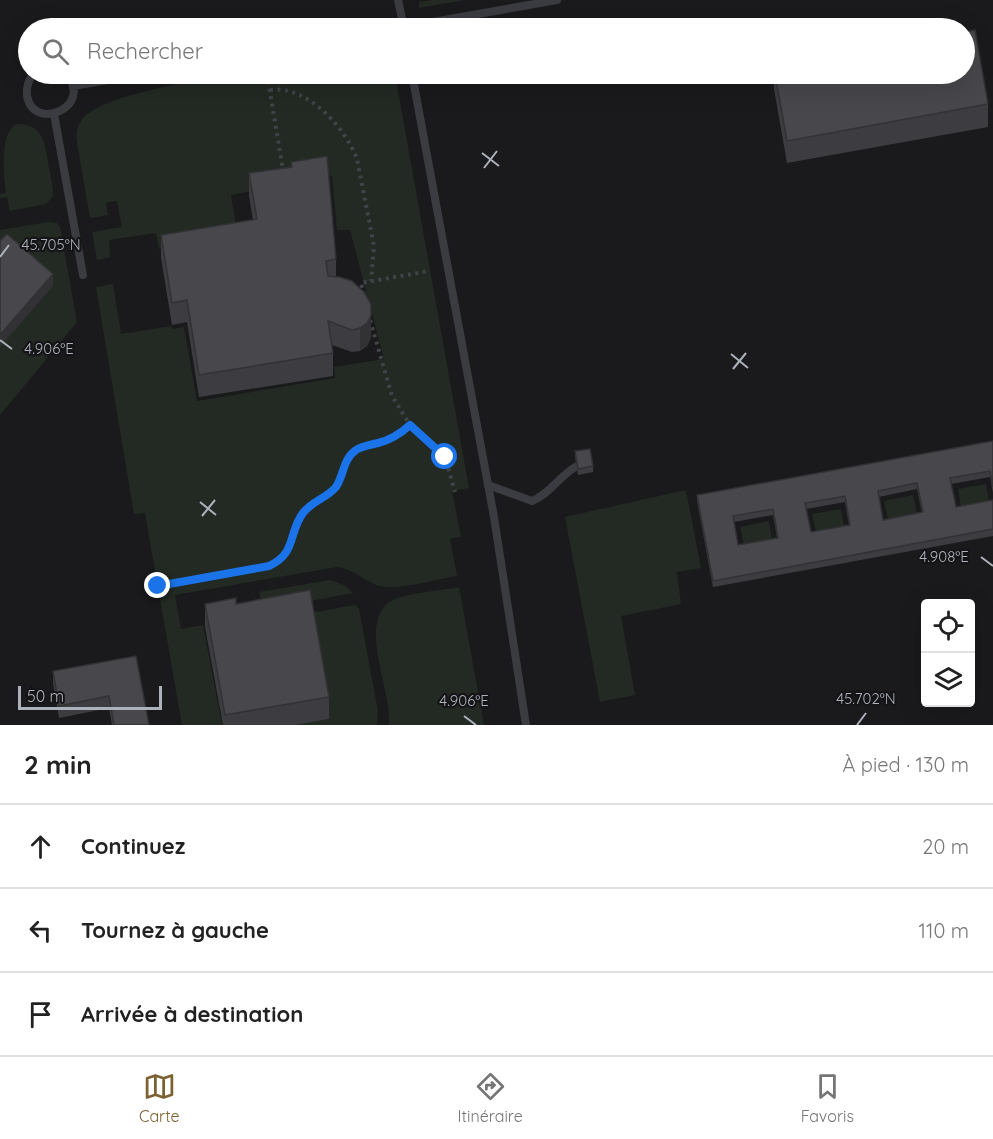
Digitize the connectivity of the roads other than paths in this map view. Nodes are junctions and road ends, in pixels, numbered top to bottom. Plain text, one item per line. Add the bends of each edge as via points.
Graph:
1 (398, 0) edge
2 (557, 0) edge
3 (401, 18) edge
4 (458, 18) edge
5 (28, 84) edge
6 (85, 84) edge
7 (414, 84) edge
8 (73, 86) joint
9 (54, 114) junction
10 (83, 275) dead end
11 (577, 466) edge
12 (488, 485) junction
13 (526, 725) edge

1 - 3 lane
2 - 4 lane
5 - 9 lane via 28,100 39,112
6 - 8 lane
7 - 12 lane
8 - 9 lane via 71,100
9 - 10 lane
11 - 12 lane via 532,501
12 - 13 lane

